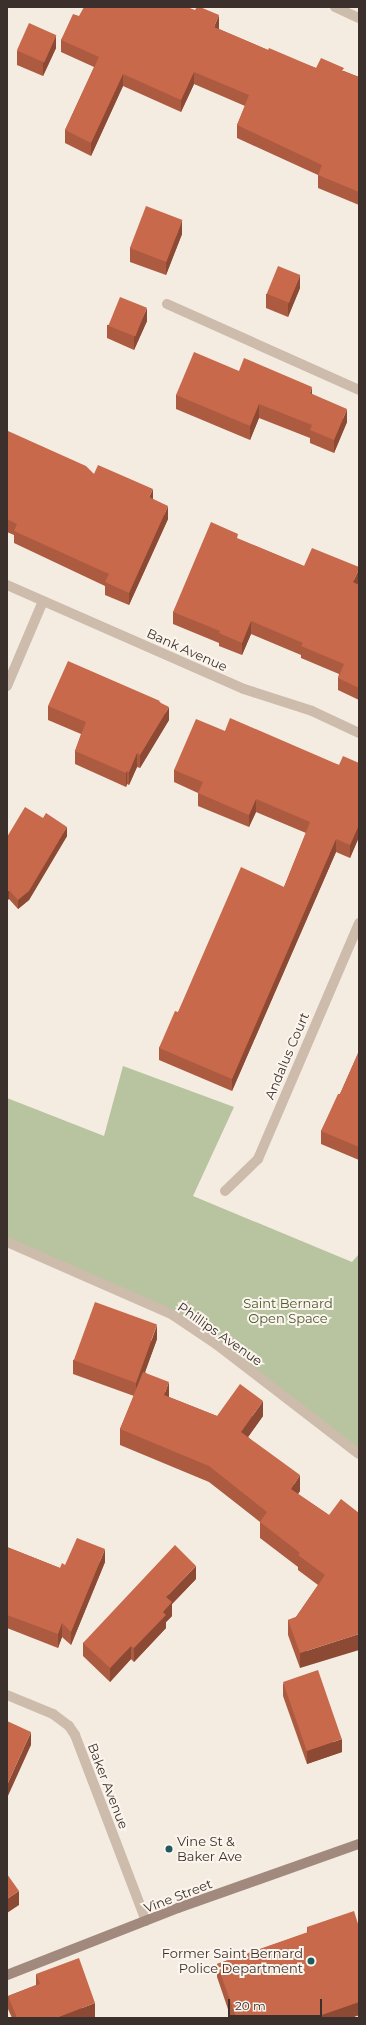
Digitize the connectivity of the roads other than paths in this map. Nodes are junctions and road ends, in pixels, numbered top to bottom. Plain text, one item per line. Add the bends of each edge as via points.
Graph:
1 (335, 7) edge
2 (359, 18) edge
3 (167, 304) dead end
4 (359, 390) edge
5 (7, 585) edge
6 (44, 601) junction
7 (7, 686) edge
8 (359, 733) edge
9 (359, 923) edge
10 (225, 1191) dead end
11 (7, 1242) edge
12 (359, 1454) edge
13 (7, 1695) edge
14 (359, 1844) edge
15 (146, 1922) junction
16 (7, 1975) edge

1 - 2 street
3 - 4 street
5 - 6 street, Bank Avenue
6 - 7 street
6 - 8 street, Bank Avenue via 244,689 312,711
9 - 10 street, Andalus Court via 258,1159
11 - 12 street, Phillips Avenue via 173,1316 216,1344
13 - 15 street, Baker Avenue via 53,1714 75,1734
14 - 15 main road, Vine Street
15 - 16 main road, Vine Street

